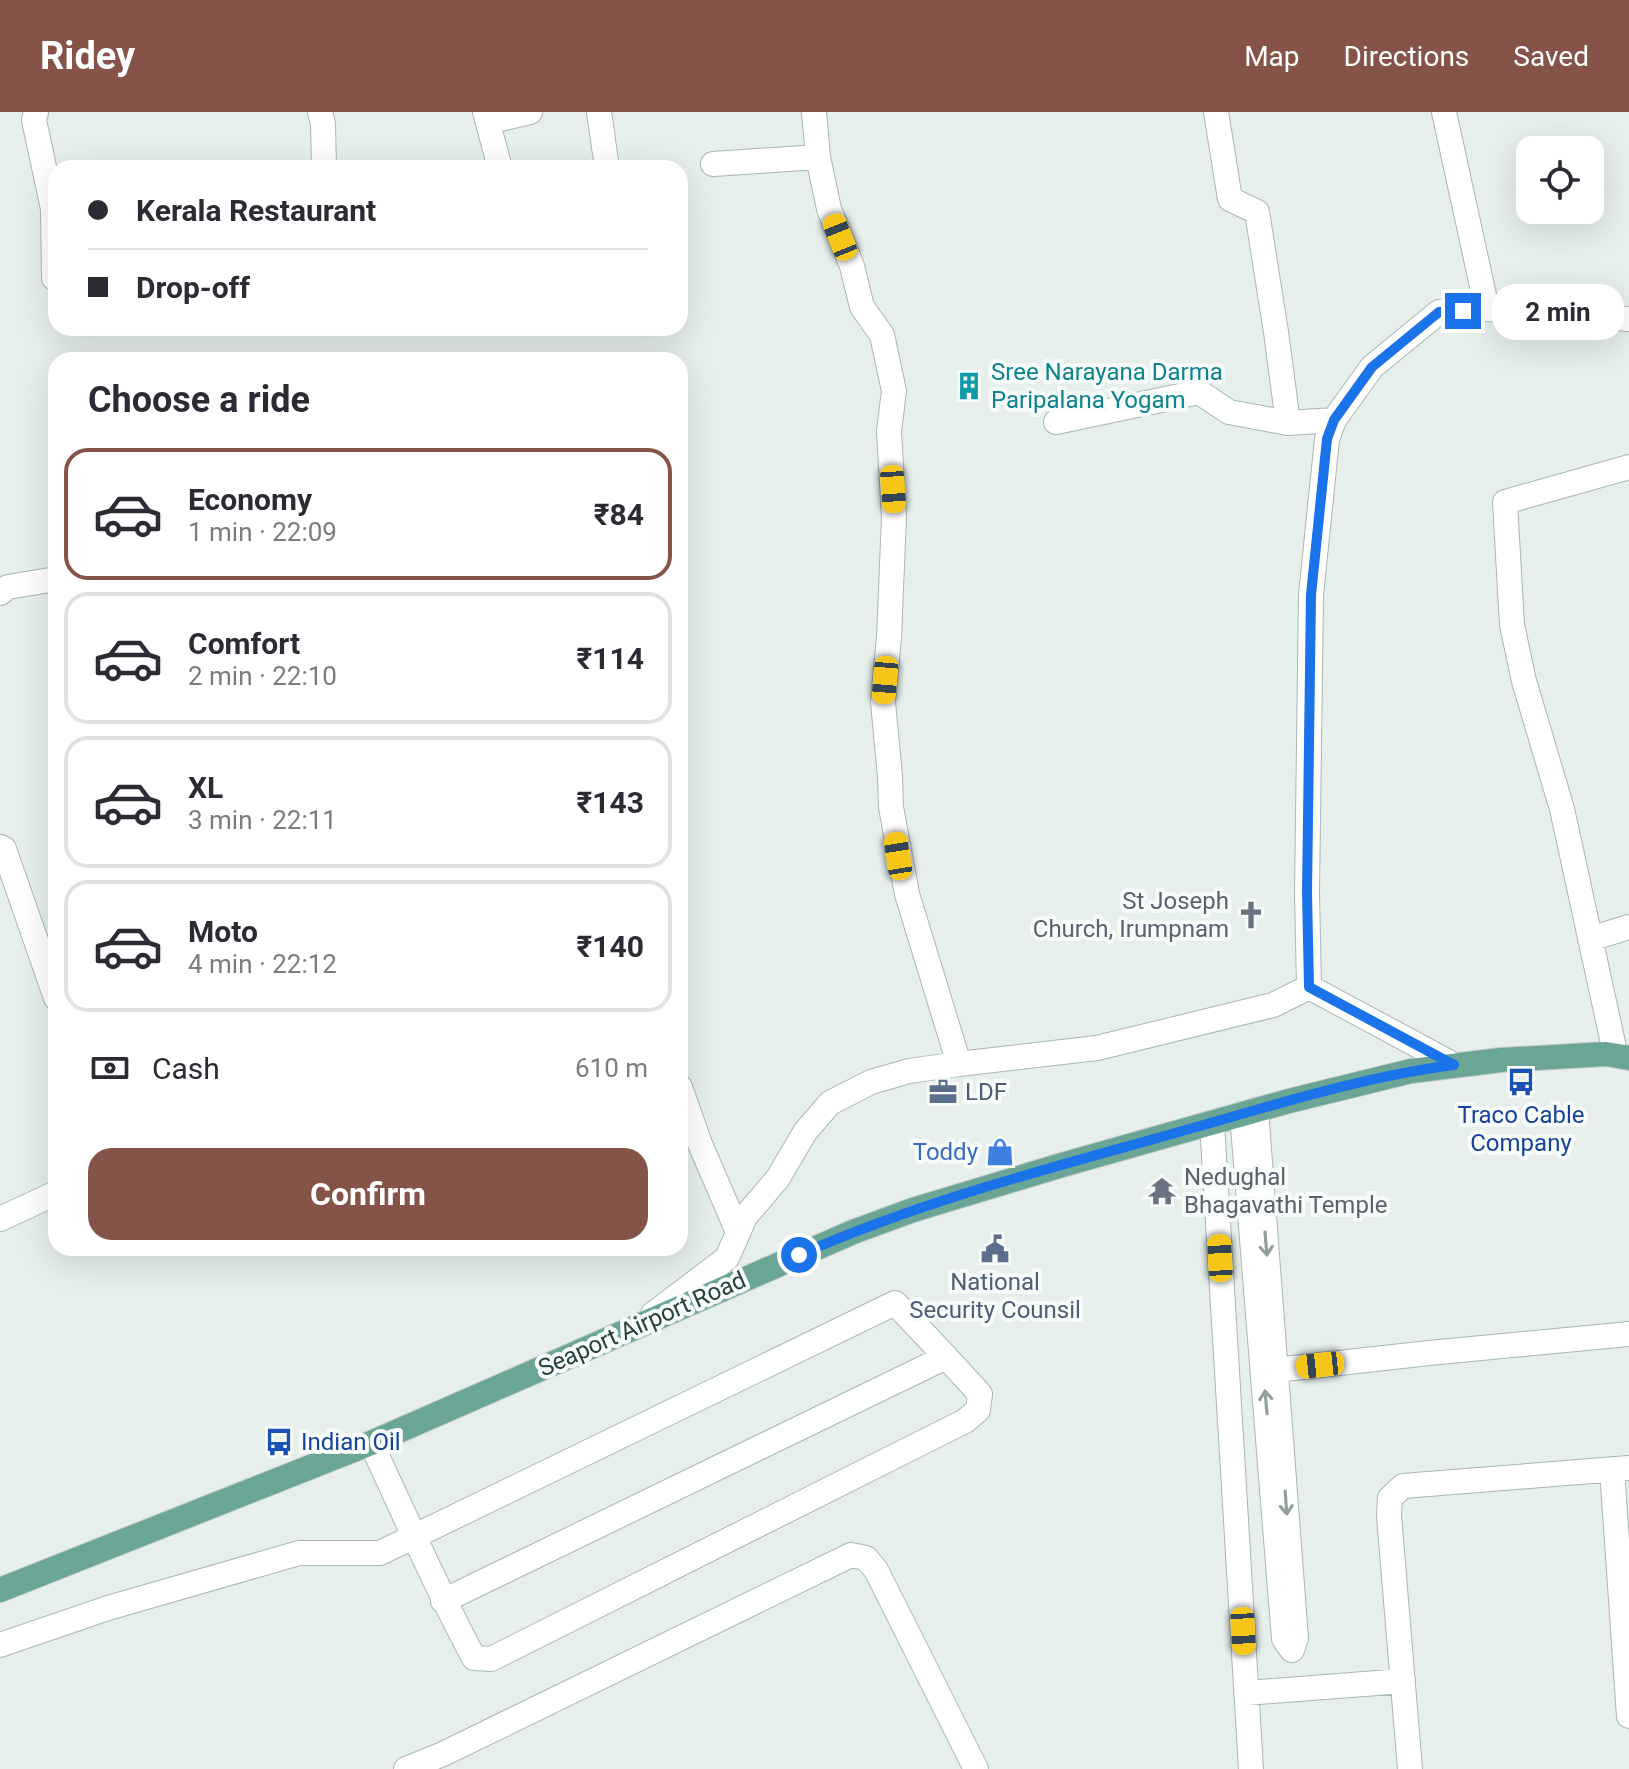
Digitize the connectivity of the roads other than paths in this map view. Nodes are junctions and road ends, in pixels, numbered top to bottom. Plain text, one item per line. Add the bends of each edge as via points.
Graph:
1 (36, 112) edge
2 (320, 112) edge
3 (530, 112) edge
4 (599, 112) edge
5 (814, 112) edge
6 (1216, 112) edge
7 (1444, 112) edge
8 (486, 117) edge
9 (818, 157) junction
10 (324, 160) edge
11 (498, 160) edge
12 (606, 160) edge
13 (713, 164) dead end
14 (48, 186) edge
15 (1487, 309) junction
16 (1629, 319) edge
17 (1334, 420) junction
18 (1056, 422) dead end
19 (1288, 423) junction
20 (1629, 467) edge
21 (48, 580) edge
22 (0, 593) edge
23 (0, 847) edge
24 (1629, 927) edge
25 (1590, 939) junction
26 (48, 975) edge
27 (1309, 987) junction
28 (1621, 1056) edge
29 (959, 1064) junction
30 (1454, 1065) junction
31 (688, 1110) edge
32 (1249, 1112) junction
33 (1212, 1123) junction
34 (48, 1197) edge
35 (0, 1219) edge
36 (738, 1232) junction
37 (636, 1327) junction
38 (1629, 1334) edge
39 (1268, 1346) junction
40 (946, 1357) junction
41 (1276, 1370) junction
42 (371, 1443) junction
43 (1620, 1469) edge
44 (415, 1536) junction
45 (0, 1590) edge
46 (443, 1601) junction
47 (0, 1645) edge
48 (1292, 1650) junction
49 (1403, 1681) junction
50 (1296, 1689) junction
51 (1246, 1693) junction
52 (1629, 1716) edge
53 (447, 1761) edge
54 (406, 1769) edge
55 (976, 1769) edge
56 (1251, 1769) edge
57 (1410, 1769) edge

1 - 14 street
2 - 10 street
3 - 8 street
4 - 12 street
5 - 9 street
6 - 19 street via 1230,199 1257,212
7 - 15 street
8 - 11 street
9 - 13 street
9 - 29 street via 829,209 862,307 882,335 894,391 889,431 894,517 883,702 891,807 907,894
15 - 16 street
15 - 17 street via 1439,312 1372,367
17 - 19 street
17 - 27 street via 1327,439 1311,595
18 - 19 street via 1199,392 1229,412
20 - 25 street via 1505,502 1512,625 1562,809
21 - 22 street
23 - 26 street
24 - 25 street
25 - 28 street via 1613,1043
27 - 29 street via 1273,1005 1097,1048
27 - 30 street
28 - 30 main road, Seaport Airport Road
29 - 36 street via 871,1082 830,1103
30 - 32 main road, Seaport Airport Road
31 - 36 street
32 - 33 main road, Seaport Airport Road
32 - 39 street
33 - 37 main road, Seaport Airport Road via 901,1214
33 - 51 street
34 - 35 street
36 - 37 street via 727,1258
37 - 42 main road, Seaport Airport Road
38 - 41 street
39 - 41 street
48 -> 39 street via 1284,1639
40 - 44 street via 895,1303
40 - 46 street
40 - 46 street via 980,1394 978,1410 965,1421 491,1659 474,1658
41 -> 48 street via 1296,1638
42 - 44 street
42 - 45 main road, Seaport Airport Road
43 - 49 street via 1403,1486 1390,1498
43 - 52 street
44 - 46 street
44 - 47 street via 380,1553 299,1553
48 - 50 street
49 - 50 street
49 - 57 street
50 - 51 street
51 - 56 street
53 - 54 street
53 - 55 street via 851,1555 866,1558 876,1570

